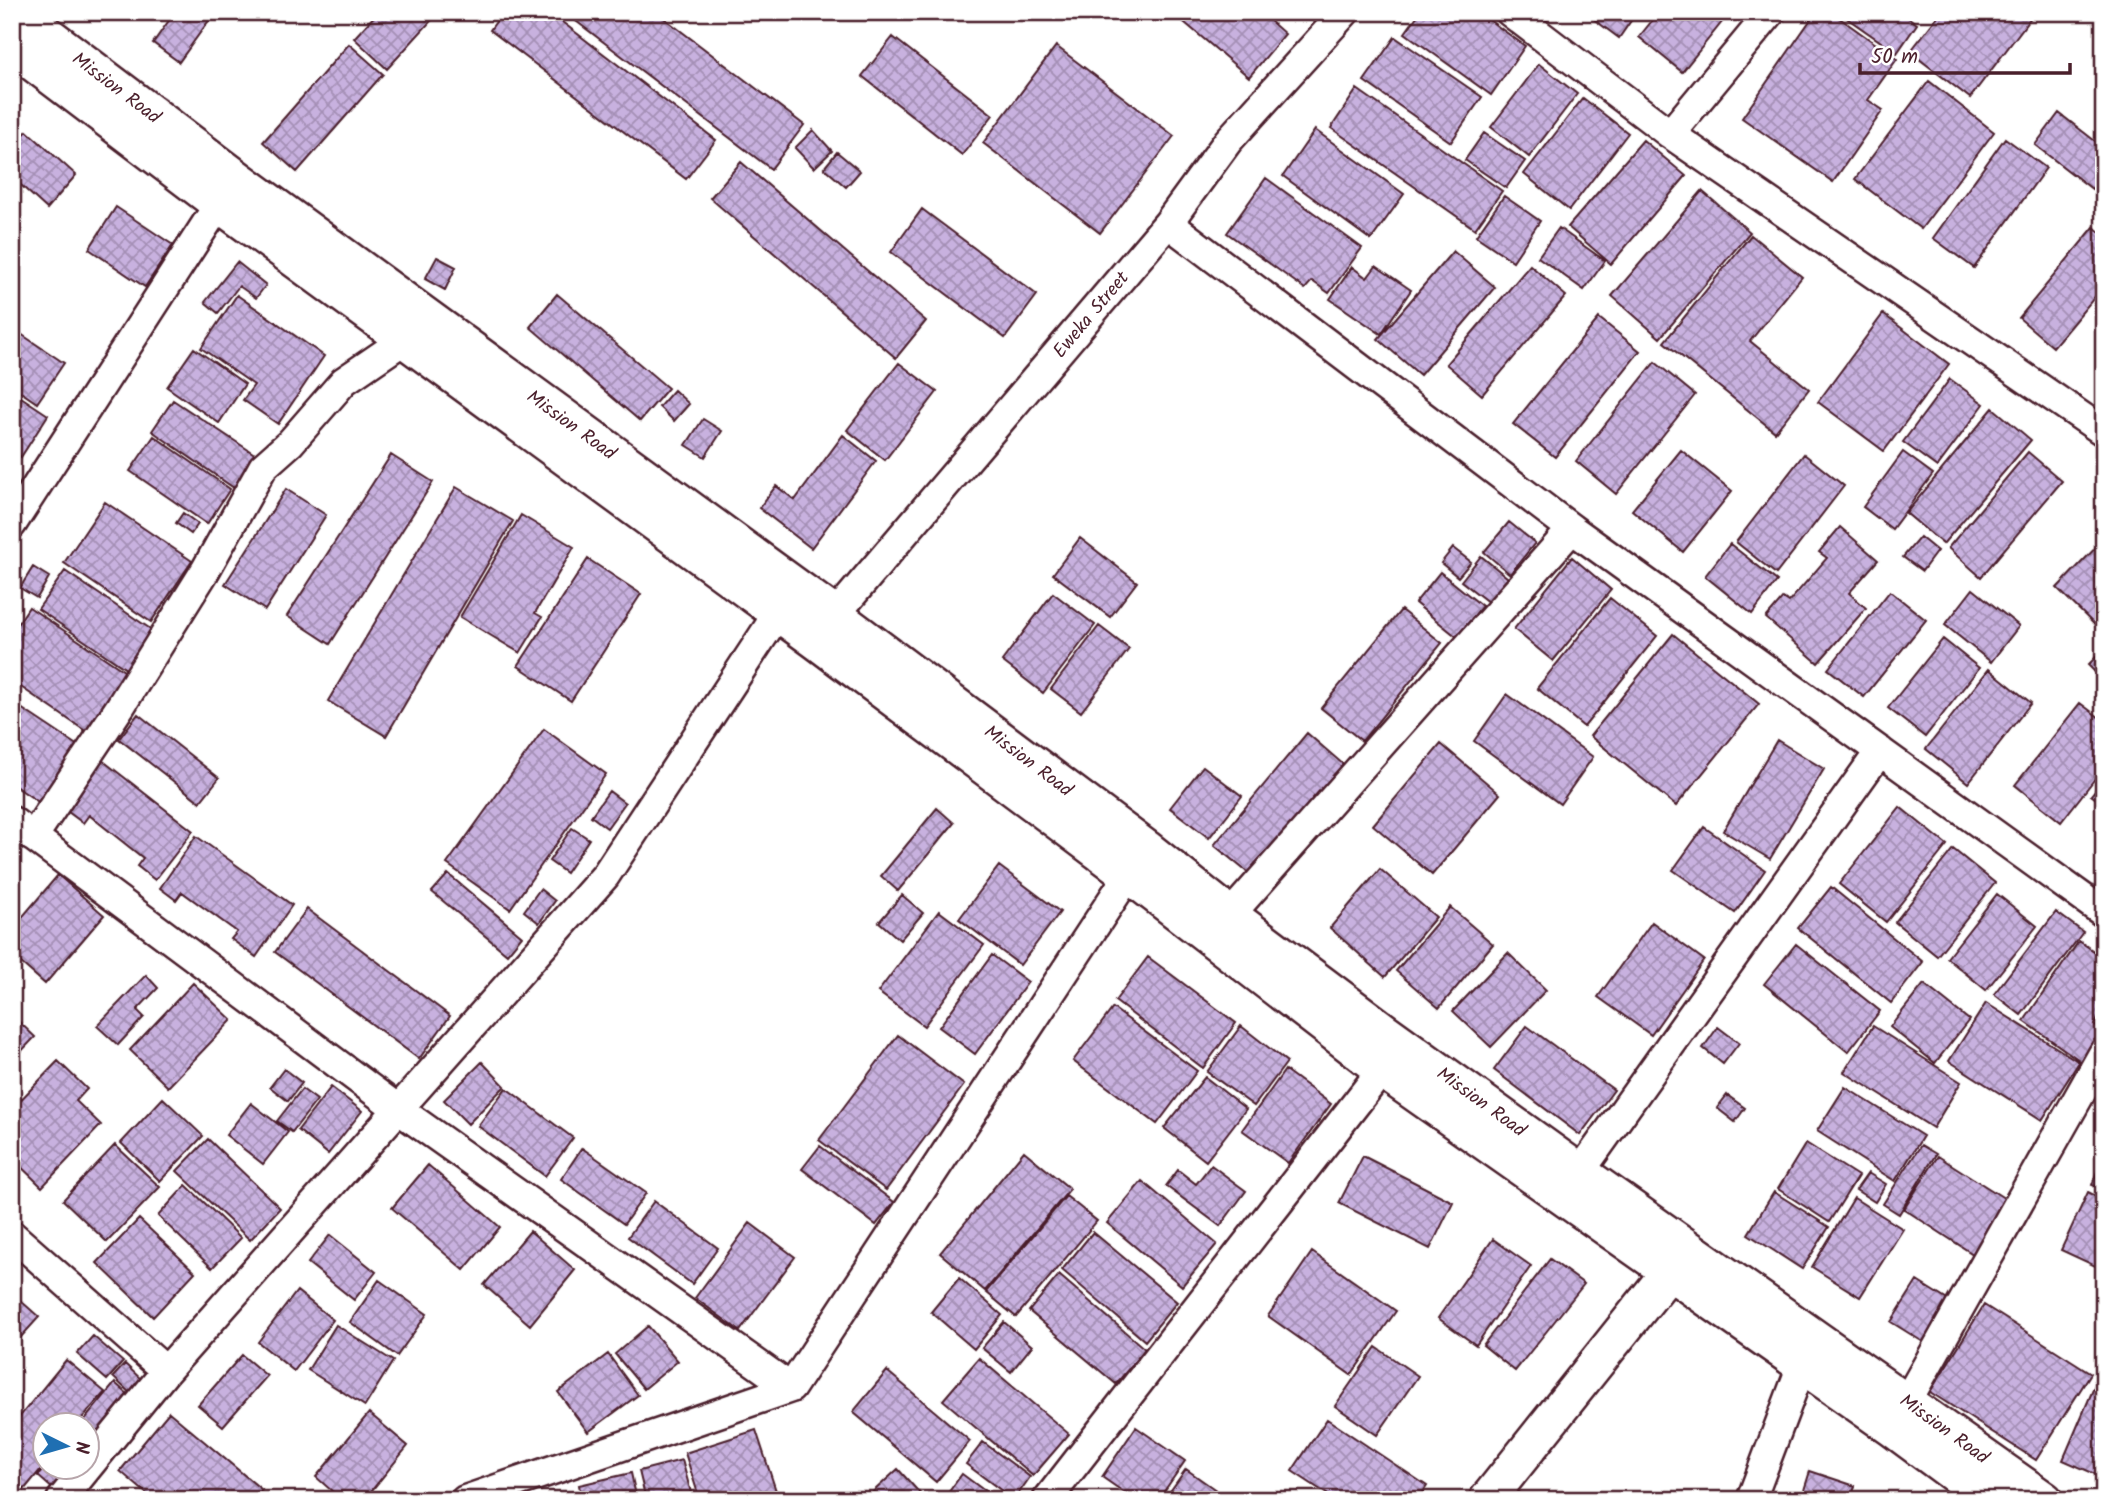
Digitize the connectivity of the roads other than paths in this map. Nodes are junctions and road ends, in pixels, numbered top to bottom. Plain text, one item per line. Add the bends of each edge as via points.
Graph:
1 (18, 12) edge
2 (1345, 12) edge
3 (1510, 12) edge
4 (1771, 12) edge
5 (12, 47) edge
6 (1670, 134) junction
7 (219, 204) junction
8 (1168, 223) junction
9 (404, 340) junction
10 (2104, 432) edge
11 (12, 524) edge
12 (1572, 529) junction
13 (778, 613) junction
14 (835, 615) junction
15 (1880, 751) junction
16 (23, 829) edge
17 (1137, 861) junction
18 (2104, 913) edge
19 (1230, 915) junction
20 (2104, 1052) edge
21 (1382, 1070) junction
22 (398, 1109) junction
23 (1580, 1172) junction
24 (12, 1235) edge
25 (1669, 1272) junction
26 (1802, 1365) junction
27 (166, 1371) junction
28 (791, 1388) junction
29 (1908, 1401) junction
30 (61, 1500) edge
31 (465, 1500) edge
32 (1047, 1500) edge
33 (1488, 1500) edge
34 (1751, 1500) edge
35 (1989, 1500) edge
36 (2045, 1500) edge

1 - 14 street, Mission Road via 237,178
2 - 8 street, Eweka Street via 1228,141
3 - 6 street
4 - 6 street
5 - 7 street, Mission Road
6 - 10 street
7 - 9 street, Mission Road
7 - 11 street
8 - 12 street
8 - 14 street, Eweka Street
9 - 13 street, Mission Road
9 - 16 street via 344,381 263,467 120,707
12 - 15 street
12 - 19 street
13 - 17 street, Mission Road
13 - 22 street via 605,876
14 - 17 street, Mission Road
15 - 18 street
15 - 23 street
16 - 22 street
17 - 19 street, Mission Road
17 - 21 street, Mission Road
17 - 28 street
19 - 23 street, Mission Road
20 - 29 street
21 - 25 street, Mission Road
21 - 32 street
22 - 27 street
22 - 28 street
23 - 29 street, Mission Road
24 - 27 street
25 - 26 street, Mission Road
25 - 33 street
26 - 34 street
26 - 35 street, Mission Road
27 - 30 street
28 - 31 street
29 - 36 street, Mission Road

